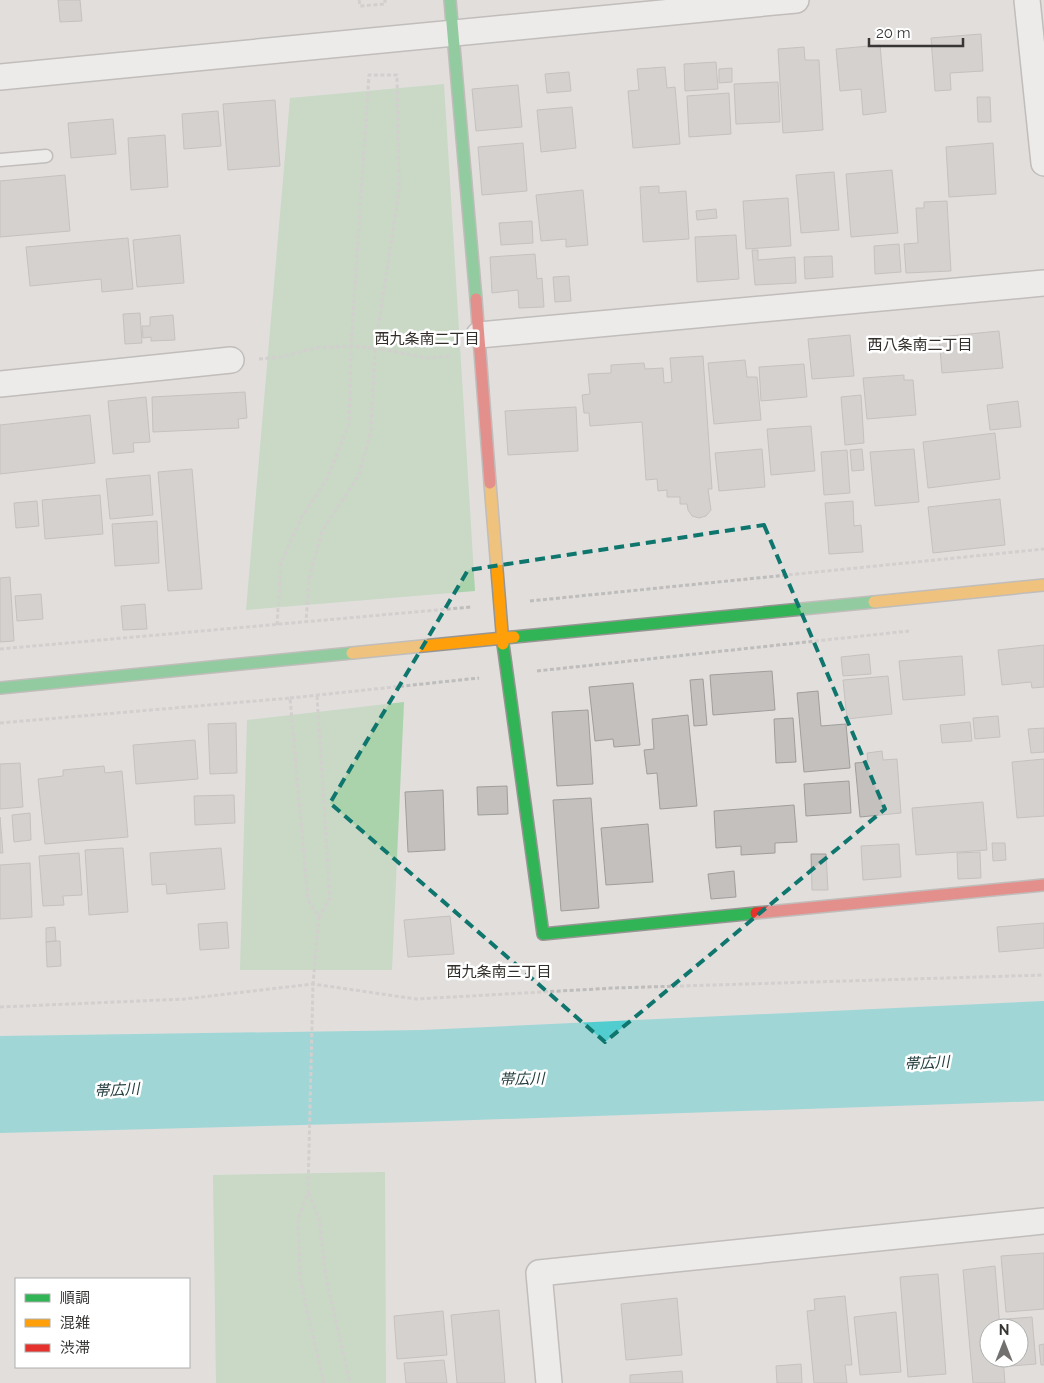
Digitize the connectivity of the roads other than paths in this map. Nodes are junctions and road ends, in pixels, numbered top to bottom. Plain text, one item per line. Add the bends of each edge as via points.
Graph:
1 (450, 0) edge
2 (796, 0) edge
3 (1027, 0) edge
4 (452, 32) junction
5 (0, 77) edge
6 (46, 156) dead end
7 (0, 160) edge
8 (1044, 163) edge
9 (1044, 283) edge
10 (480, 344) junction
11 (231, 360) road end
12 (0, 384) edge
13 (1044, 585) edge
14 (502, 638) junction
15 (0, 688) edge
16 (1044, 885) edge
17 (1044, 1221) edge
18 (549, 1383) edge

1 - 4 street
2 - 4 street
3 - 8 street
4 - 5 street
4 - 10 street
6 - 7 lane
9 - 10 street
10 - 14 street
11 - 12 street
13 - 14 street
14 - 15 street
14 - 16 street via 543,934
17 - 18 street via 539,1273

